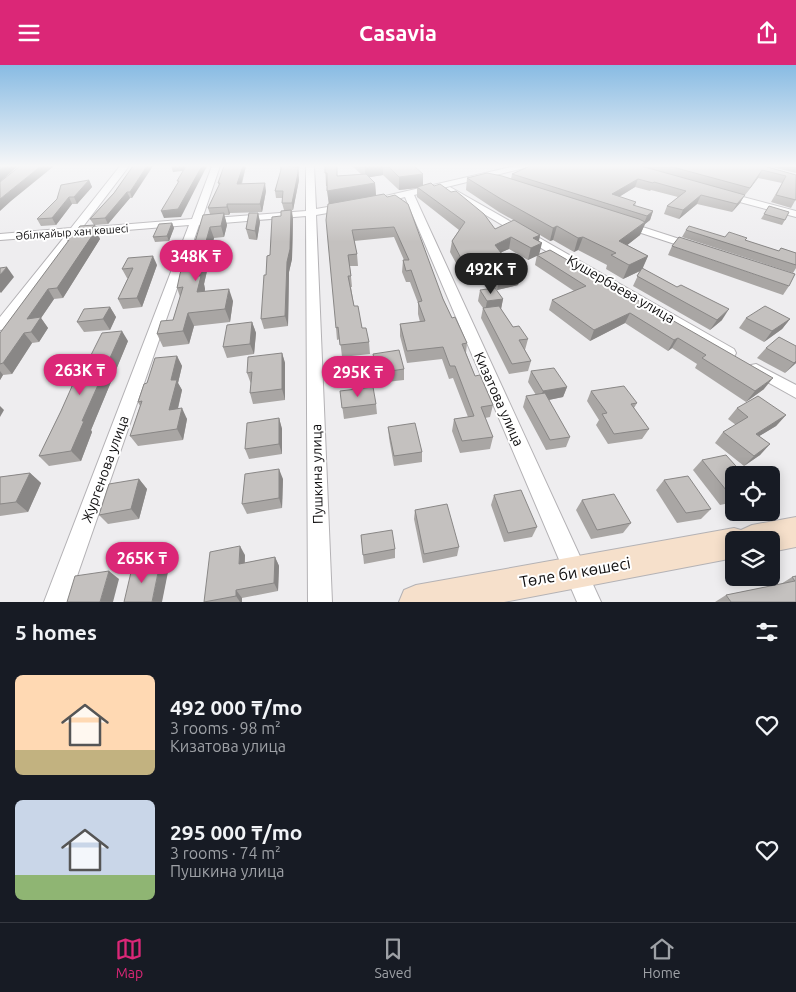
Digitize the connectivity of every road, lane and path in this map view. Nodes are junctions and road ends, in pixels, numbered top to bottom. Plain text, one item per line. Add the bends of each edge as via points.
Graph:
1 (106, 191) edge
2 (207, 191) edge
3 (311, 191) edge
4 (427, 191) edge
5 (452, 191) edge
6 (712, 191) edge
7 (409, 195) junction
8 (370, 202) edge
9 (351, 206) edge
10 (312, 213) junction
11 (796, 214) edge
12 (611, 220) edge
13 (195, 222) junction
14 (74, 231) junction
15 (0, 237) edge
16 (704, 250) edge
17 (0, 326) edge
18 (796, 392) edge
19 (796, 532) edge
20 (780, 535) edge
21 (725, 545) edge
22 (576, 571) junction
23 (56, 602) edge
24 (320, 602) edge
25 (416, 602) edge
26 (590, 602) edge

1 - 14 street
2 - 13 street, Жургенова улица
3 - 10 street, Пушкина улица
4 - 7 street
5 - 18 street, Кушербаева улица
6 - 11 street
7 - 8 street
7 - 22 street, Кизатова улица
9 - 10 street, Әбілқайыр хан көшесі
10 - 13 street, Әбілқайыр хан көшесі
10 - 24 street, Пушкина улица
12 - 16 street
13 - 14 street, Әбілқайыр хан көшесі
13 - 23 street, Жургенова улица
14 - 15 street, Әбілқайыр хан көшесі
14 - 17 street
19 - 20 street
21 - 22 street, Төле би көшесі
22 - 25 street, Төле би көшесі
22 - 26 street, Кизатова улица

